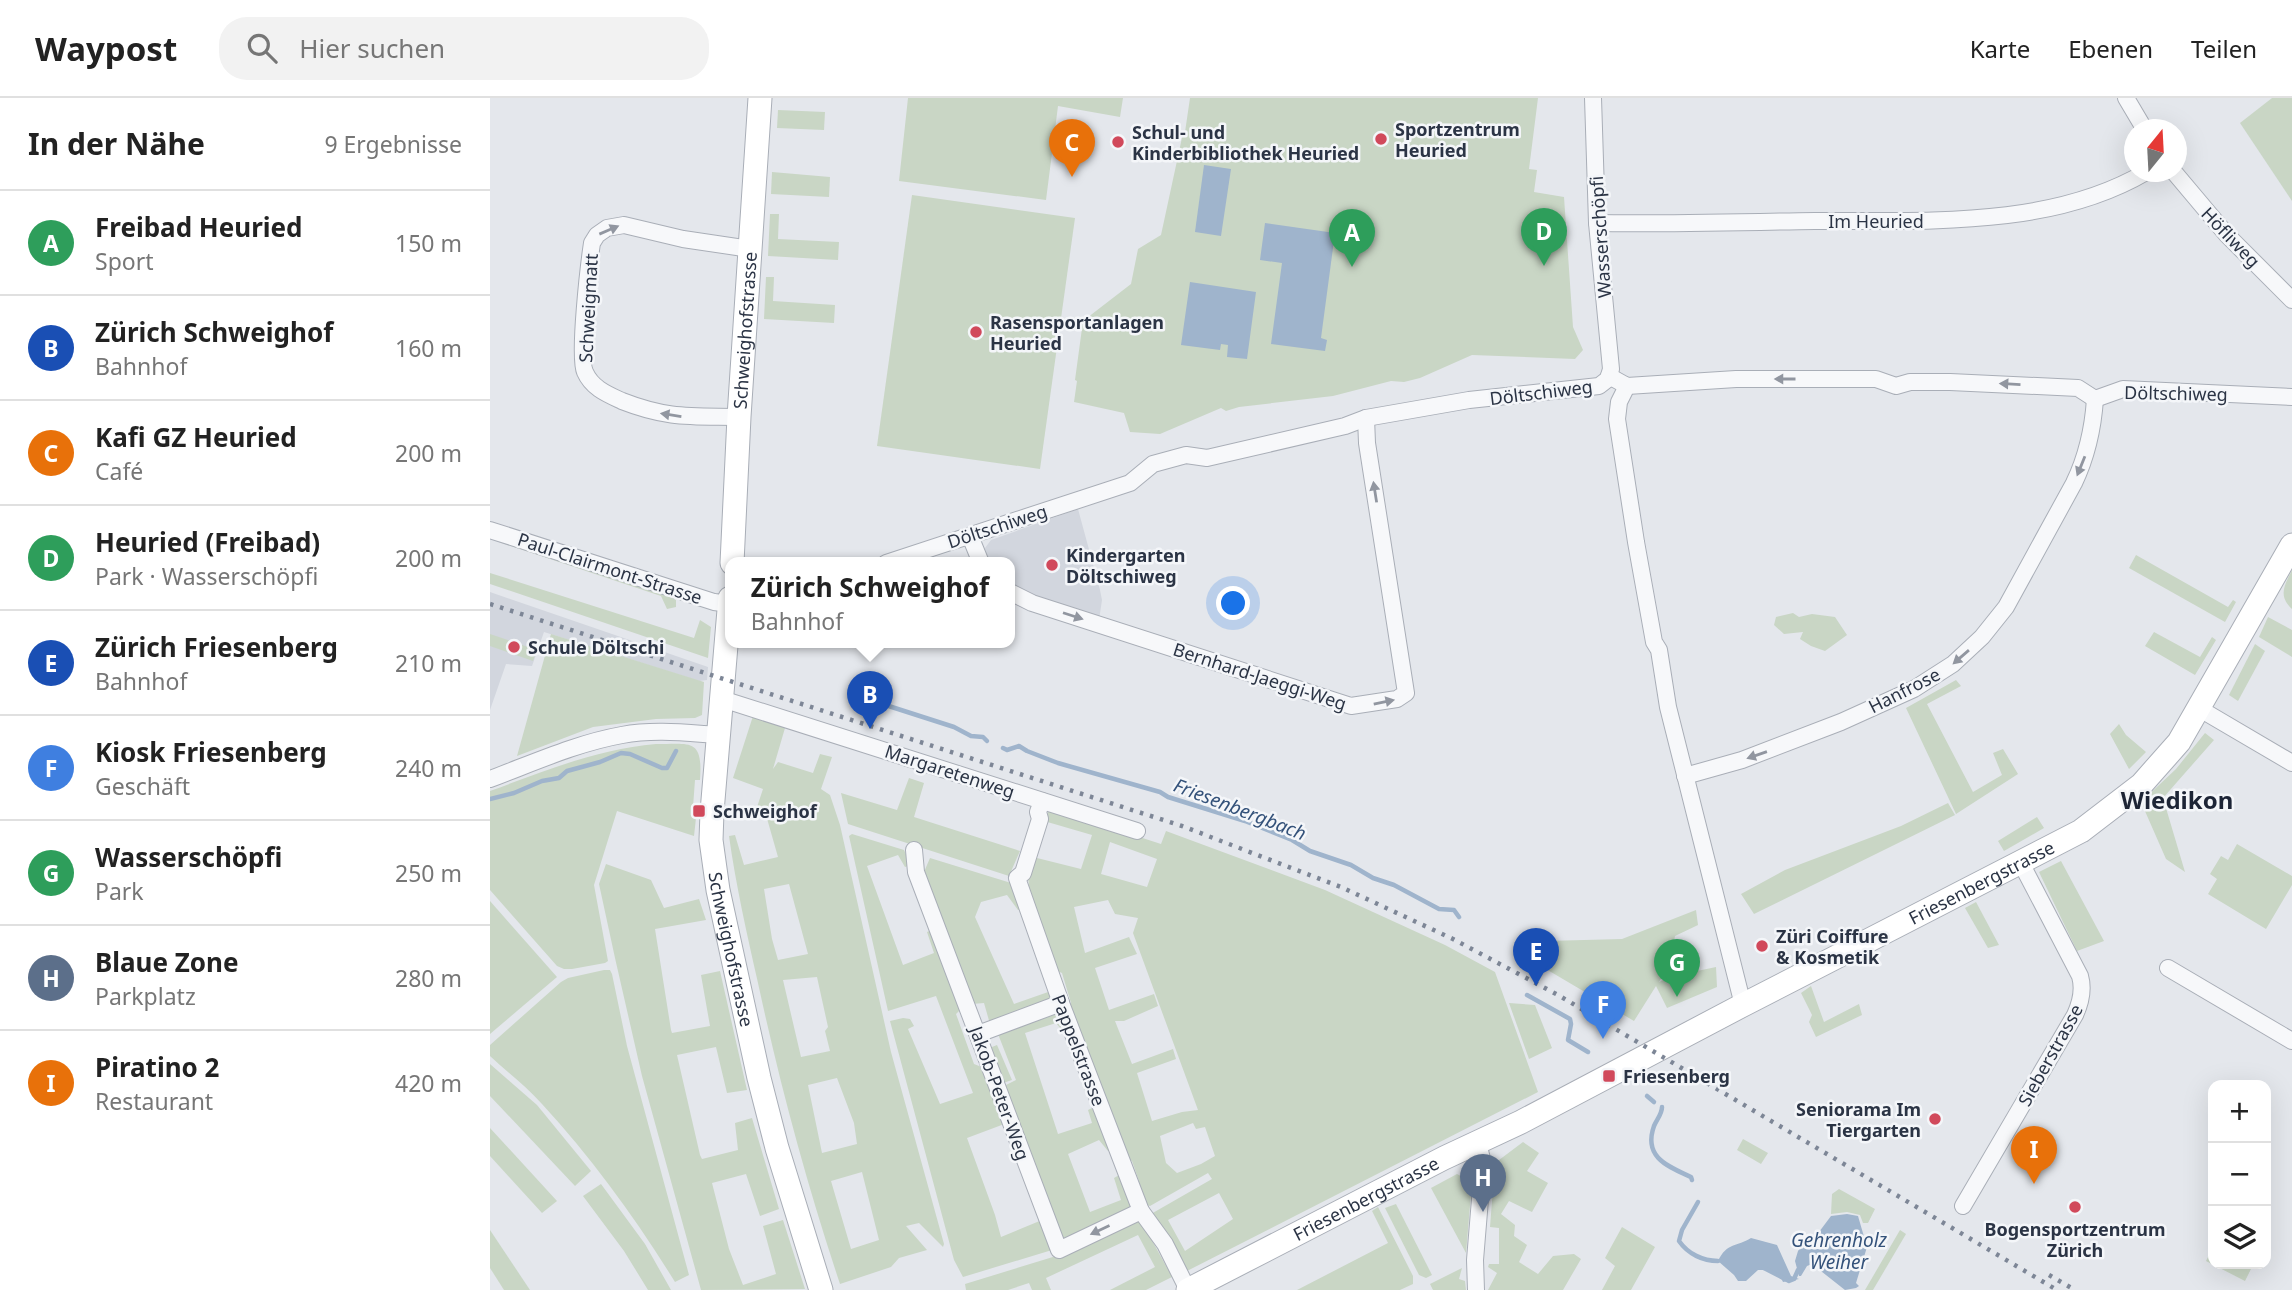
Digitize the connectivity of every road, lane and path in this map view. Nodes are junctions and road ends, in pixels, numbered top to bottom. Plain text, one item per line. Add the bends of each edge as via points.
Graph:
1 (760, 98) edge
2 (1593, 98) edge
3 (2126, 98) edge
4 (2138, 119) edge
5 (2124, 182) edge
6 (2182, 182) edge
7 (1597, 223) junction
8 (750, 249) junction
9 (2292, 300) edge
10 (1609, 376) junction
11 (1632, 385) junction
12 (2292, 397) edge
13 (2095, 400) junction
14 (738, 417) junction
15 (1366, 418) junction
16 (490, 530) edge
17 (970, 536) junction
18 (2292, 545) edge
19 (732, 557) edge
20 (905, 557) edge
21 (979, 557) edge
22 (1015, 594) edge
23 (725, 605) edge
24 (726, 648) edge
25 (722, 699) junction
26 (2200, 709) junction
27 (719, 734) junction
28 (2292, 763) edge
29 (1685, 776) junction
30 (490, 779) edge
31 (1042, 801) junction
32 (1137, 831) dead end
33 (915, 850) dead end
34 (2021, 863) junction
35 (2168, 968) dead end
36 (1061, 1003) junction
37 (1743, 1005) junction
38 (978, 1034) junction
39 (2292, 1041) edge
40 (1478, 1143) junction
41 (1963, 1206) dead end
42 (1141, 1211) junction
43 (821, 1290) edge
44 (1188, 1290) edge
45 (1476, 1290) edge

1 - 8 street, Schweighofstrasse
2 - 7 street, Wasserschöpfi
3 - 4 street
5 - 7 street, Im Heuried via 2093,195 2007,216
6 - 9 street, Höfliweg
7 - 10 street, Wasserschöpfi
8 - 14 street, Schweighofstrasse
14 -> 8 street, Schweigmatt via 665,415 595,387 583,366 585,310 592,243 612,225
10 - 11 street, Döltschiweg
10 - 15 street, Döltschiweg via 1593,389 1469,400
13 -> 11 street via 2078,388 1950,382 1896,386 1876,379
11 - 29 street via 1619,402 1617,419 1654,642
12 - 13 street, Döltschiweg via 2123,389
13 -> 29 street, Hanfrose via 2081,469 2006,607 1970,649 1914,689 1841,722 1742,761
14 - 19 street, Schweighofstrasse
15 - 17 street, Döltschiweg via 1207,458 1186,455 1153,464 1130,483
22 -> 15 street, Bernhard-Jaeggi-Weg via 1351,706 1397,699 1406,693
16 - 23 street, Paul-Clairmont-Strasse
17 - 20 street, Döltschiweg
17 - 21 street
18 - 26 street, Friesenbergstrasse
24 - 25 street, Schweighofstrasse
25 - 27 street, Schweighofstrasse
25 - 31 street, Margaretenweg
26 - 28 street
26 - 34 street, Friesenbergstrasse via 2169,755 2130,793 2081,831
27 - 30 street via 624,734 592,741
27 - 43 street, Schweighofstrasse via 711,840 718,890 777,1149
29 - 37 street
31 - 32 street, Margaretenweg
31 - 36 street, Pappelstrasse via 1023,873 1017,878
33 - 38 street, Jakob-Peter-Weg via 916,872
34 - 37 street, Friesenbergstrasse
34 - 41 street, Sieberstrasse via 2080,976 2081,1000
35 - 39 street
36 - 38 street
36 - 42 street, Pappelstrasse
37 - 40 street, Friesenbergstrasse
42 -> 38 street, Jakob-Peter-Weg via 1059,1250
40 - 44 street, Friesenbergstrasse
40 - 45 street via 1483,1163
42 - 44 street, Pappelstrasse via 1165,1244

